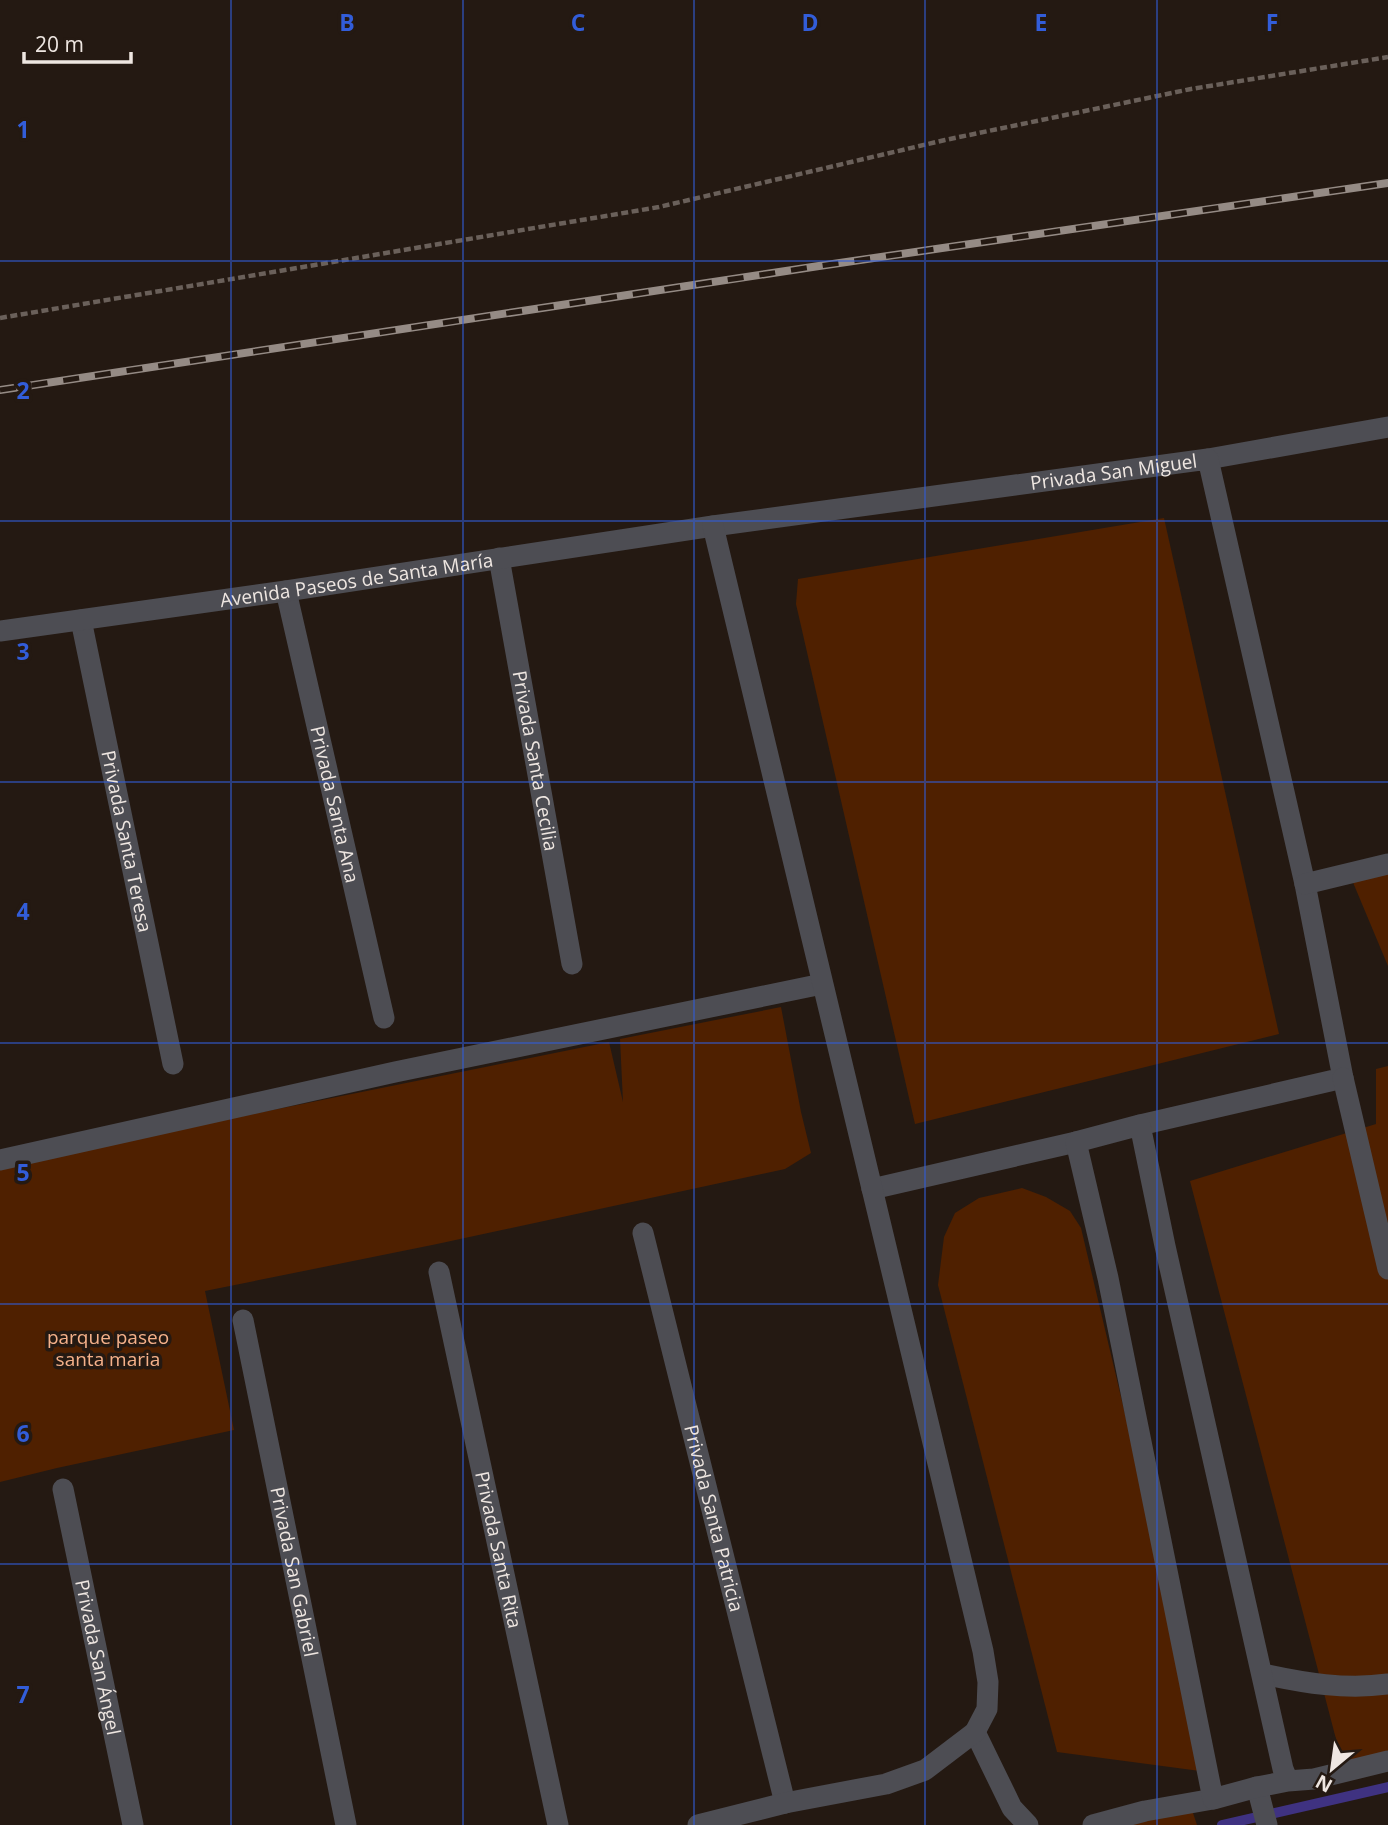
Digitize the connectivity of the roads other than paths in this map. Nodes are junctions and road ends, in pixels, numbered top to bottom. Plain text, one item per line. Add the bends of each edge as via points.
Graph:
1 (1388, 427) edge
2 (1208, 459) junction
3 (713, 526) junction
4 (499, 558) junction
5 (286, 591) junction
6 (81, 620) junction
7 (0, 631) edge
8 (1388, 864) edge
9 (1305, 884) junction
10 (572, 964) dead end
11 (822, 984) junction
12 (384, 1018) dead end
13 (173, 1064) dead end
14 (1343, 1078) junction
15 (1140, 1125) junction
16 (1076, 1142) junction
17 (0, 1160) edge
18 (872, 1189) junction
19 (643, 1233) dead end
20 (1388, 1269) edge
21 (439, 1272) dead end
22 (243, 1320) dead end
23 (63, 1489) dead end
24 (1263, 1674) junction
25 (1388, 1684) edge
26 (975, 1732) junction
27 (1388, 1761) edge
28 (1288, 1781) junction
29 (1257, 1787) junction
30 (1213, 1799) junction
31 (785, 1803) junction
32 (1265, 1817) edge
33 (133, 1825) edge
34 (346, 1825) edge
35 (558, 1825) edge
36 (698, 1825) edge
37 (1028, 1825) edge
38 (1093, 1825) edge

1 - 2 street
2 - 3 street, Privada San Miguel
2 - 9 street, Privada San Miguel
3 - 4 street, Avenida Paseos de Santa María
3 - 11 street
4 - 5 street, Avenida Paseos de Santa María
4 - 10 street, Privada Santa Cecilia
5 - 6 street, Avenida Paseos de Santa María
5 - 12 street, Privada Santa Ana
6 - 7 street, Avenida Paseos de Santa María
6 - 13 street, Privada Santa Teresa
8 - 9 street
9 - 14 street, Privada San Miguel
11 - 17 street
11 - 18 street
14 - 15 street
14 - 20 street, Privada San Miguel
15 - 16 street
15 - 24 street
16 - 18 street
16 - 30 street via 1108,1278
18 - 26 street via 983,1651 987,1709
19 - 31 street, Privada Santa Patricia
21 - 35 street, Privada Santa Rita
22 - 34 street, Privada San Gabriel
23 - 33 street, Privada San Ángel
24 - 25 street via 1307,1683
24 - 28 street
26 - 31 street via 925,1770 886,1784
26 - 37 street via 1012,1808
27 - 28 street
28 - 29 street
29 - 30 street
29 - 32 street
30 - 38 street
31 - 36 street

